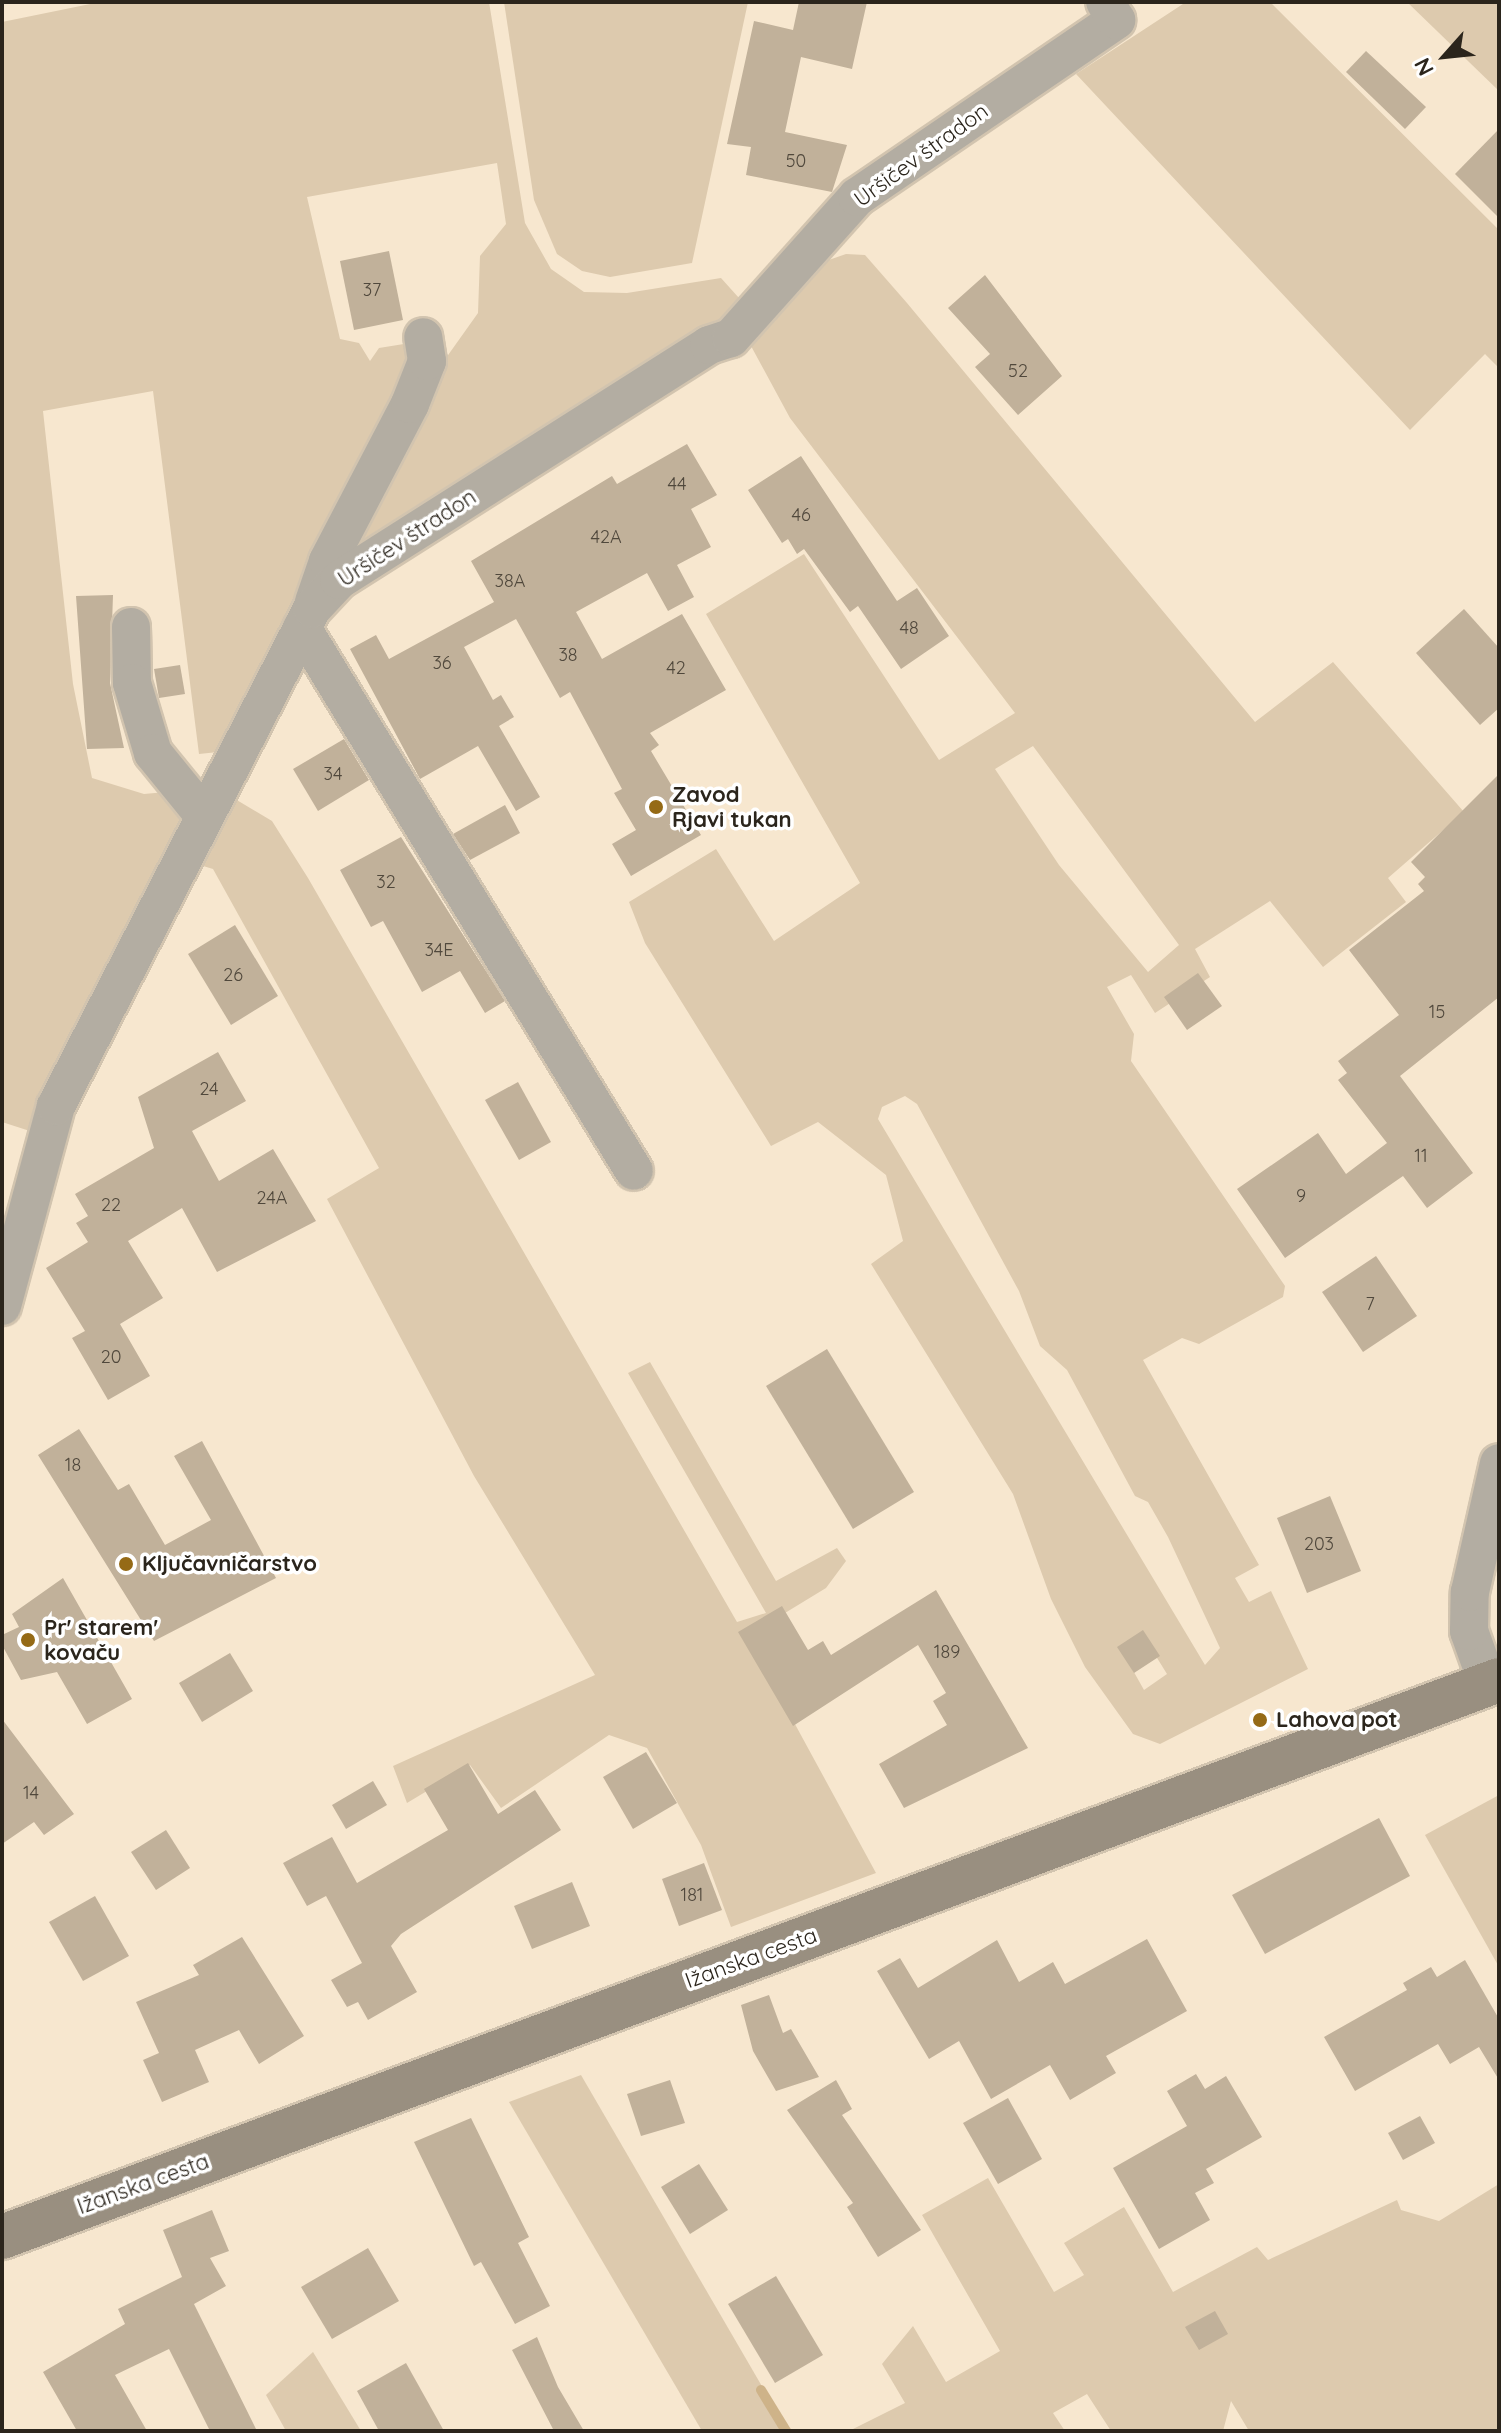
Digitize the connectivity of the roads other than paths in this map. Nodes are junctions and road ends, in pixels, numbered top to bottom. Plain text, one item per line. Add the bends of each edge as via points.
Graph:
1 (1111, 11) edge
2 (423, 337) dead end
3 (307, 619) junction
4 (131, 627) dead end
5 (202, 813) junction
6 (634, 1171) dead end
7 (2, 1306) edge
8 (1499, 1463) edge
9 (1493, 1682) edge
10 (2, 2237) edge

1 - 3 street, Uršičev štradon via 857,197 731,338 709,345 339,580
2 - 3 street via 427,361 410,404 328,561
3 - 5 street, Uršičev štradon
3 - 6 street
4 - 5 street via 132,683 153,753
5 - 7 street, Uršičev štradon via 56,1106
8 - 9 street via 1470,1592 1469,1631
9 - 10 main road, Ižanska cesta

